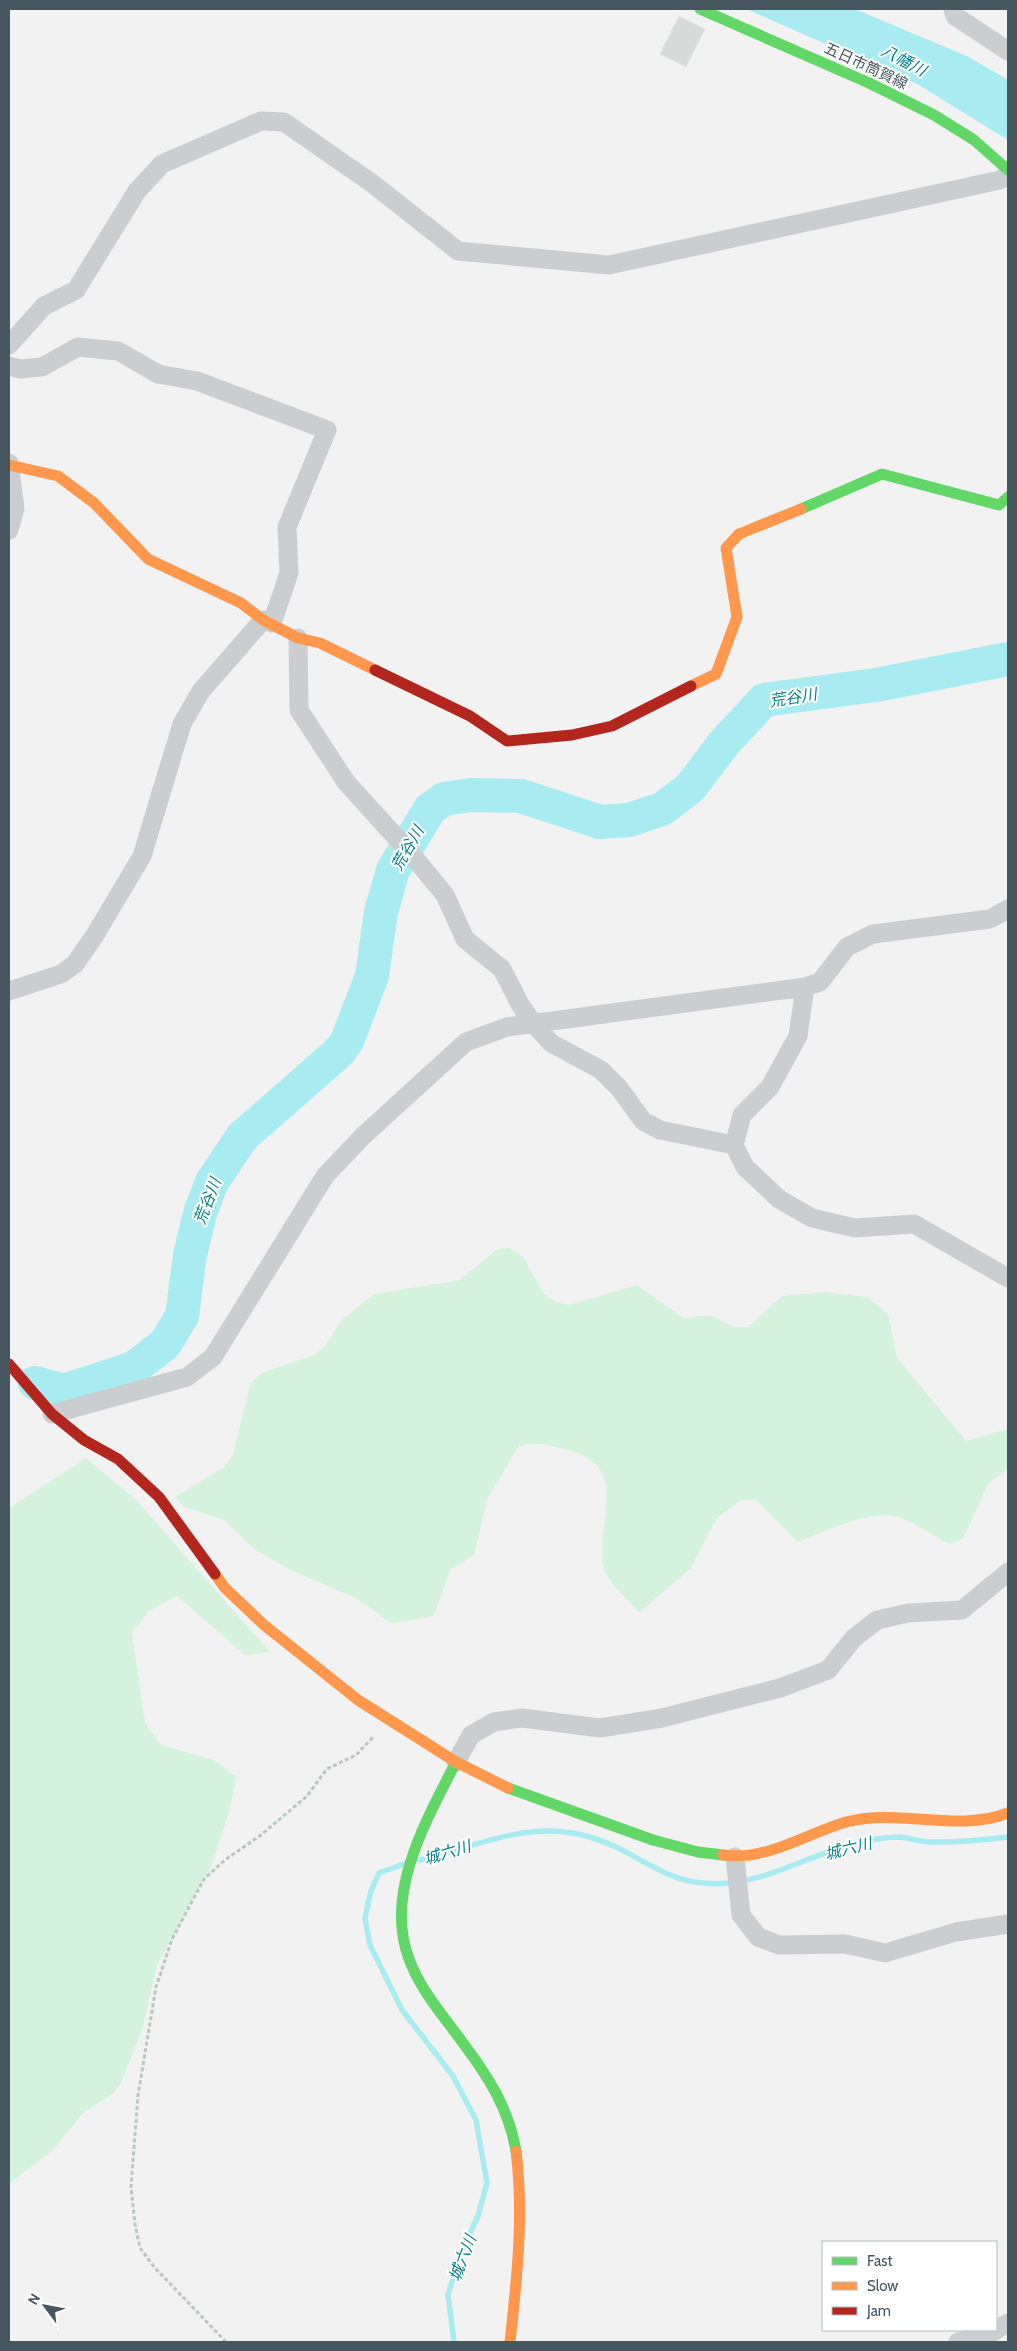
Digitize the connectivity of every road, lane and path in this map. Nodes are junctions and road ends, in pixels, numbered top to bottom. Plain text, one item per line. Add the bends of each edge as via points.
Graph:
1 (700, 9) edge
2 (953, 9) edge
3 (1008, 51) edge
4 (1006, 177) edge
5 (9, 345) edge
6 (9, 366) edge
7 (9, 464) edge
8 (1008, 497) edge
9 (9, 530) edge
10 (267, 621) junction
11 (298, 638) junction
12 (1008, 908) edge
13 (805, 987) junction
14 (9, 991) edge
15 (533, 1023) junction
16 (734, 1145) junction
17 (1008, 1278) edge
18 (9, 1364) edge
19 (52, 1414) junction
20 (1008, 1572) edge
21 (390, 1719) junction
22 (456, 1762) junction
23 (1008, 1813) edge
24 (736, 1861) junction
25 (1008, 1924) edge
26 (1008, 2323) edge
27 (997, 2329) edge
28 (994, 2331) edge
29 (226, 2342) edge
30 (510, 2342) edge
31 (958, 2342) edge

1 - 4 street, 五日市筒賀線 via 869,83 934,116 974,140
2 - 3 street via 955,16
4 - 5 street via 609,265 458,251 373,184 284,122 261,121 162,164 137,191 76,290 44,306
6 - 10 street via 20,369 42,367 78,347 118,352 158,374 197,381 327,430 287,527 289,573
7 - 9 street via 14,509
7 - 10 street via 58,476 94,503 148,559 241,603
8 - 11 street via 999,505 882,474 738,534 726,548 737,617 716,674 612,726 572,735 507,741 470,716 320,643
10 - 11 street
10 - 14 street via 200,691 182,724 142,856 75,964 61,974
11 - 15 street via 299,710 346,782 445,895 465,939 502,969 520,1006
12 - 13 street via 990,919 873,934 847,947 820,982
13 - 15 street
13 - 16 street via 798,1036 770,1087 742,1115
15 - 16 street via 551,1043 601,1070 643,1121 660,1130
15 - 19 street via 508,1027 466,1042 363,1136 325,1176 213,1357 187,1377
16 - 17 street via 745,1167 779,1199 812,1218 855,1228 914,1224
18 - 19 street
19 - 21 street via 84,1440 118,1459 159,1498 225,1588 264,1625 358,1700
20 - 22 street via 962,1610 908,1613 877,1620 854,1638 828,1670 780,1688 662,1718 600,1728 522,1718 494,1722 471,1735
21 - 22 street
21 - 29 path via 356,1755 327,1769 308,1796 204,1879 172,1939 156,1987 138,2095 131,2187 135,2224 140,2248 155,2268
22 - 24 street via 520,1794 653,1840
22 - 30 street via 427,1820 405,1884 401,1918 407,1954 424,1990 484,2072 509,2119 520,2173 521,2217
23 - 24 street via 990,1820 897,1817 848,1822
24 - 25 street via 741,1915 758,1937 779,1945 845,1944 885,1953 956,1932
26 - 27 street
28 - 31 street via 984,2337

